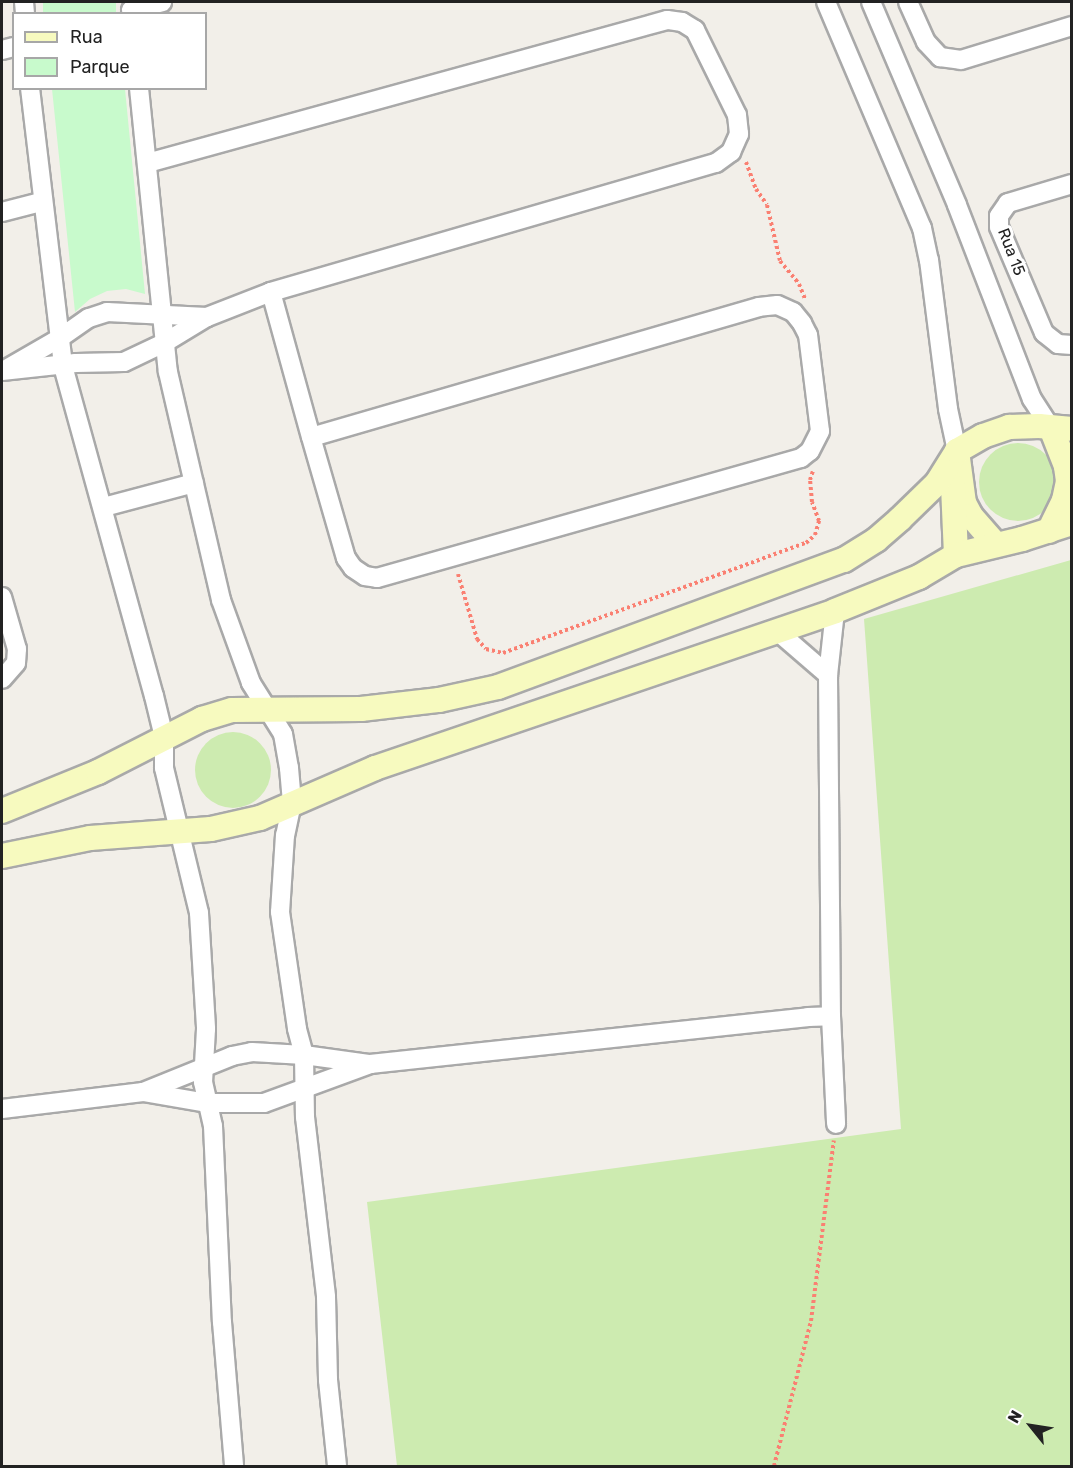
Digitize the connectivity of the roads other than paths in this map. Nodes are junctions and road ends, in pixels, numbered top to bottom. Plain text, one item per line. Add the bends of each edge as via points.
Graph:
1 (162, 2) edge
2 (826, 2) edge
3 (872, 2) edge
4 (908, 2) edge
5 (131, 8) edge
6 (1071, 26) edge
7 (30, 90) edge
8 (139, 90) edge
9 (147, 163) junction
10 (1071, 184) edge
11 (41, 202) junction
12 (2, 212) edge
13 (271, 292) junction
14 (162, 316) junction
15 (207, 317) junction
16 (60, 338) junction
17 (164, 343) junction
18 (1071, 345) edge
19 (63, 366) junction
20 (3, 371) edge
21 (1061, 429) edge
22 (311, 437) junction
23 (957, 451) junction
24 (194, 483) junction
25 (104, 507) junction
26 (1071, 522) edge
27 (1049, 531) junction
28 (996, 544) junction
29 (956, 555) junction
30 (2, 597) edge
31 (835, 611) junction
32 (776, 630) junction
33 (828, 675) junction
34 (2, 679) edge
35 (269, 710) junction
36 (164, 737) junction
37 (292, 803) junction
38 (2, 811) edge
39 (178, 831) junction
40 (2, 856) edge
41 (831, 1016) junction
42 (304, 1054) junction
43 (370, 1064) junction
44 (204, 1067) junction
45 (306, 1090) junction
46 (143, 1092) junction
47 (208, 1103) junction
48 (2, 1109) edge
49 (836, 1124) road end
50 (234, 1467) edge
51 (337, 1467) edge

1 - 5 street
2 - 23 street via 922,228
3 - 21 street via 1032,399
4 - 6 street via 926,42 940,57 961,60
7 - 11 street
8 - 9 street
9 - 13 street via 667,20 682,22 695,30 737,115 739,134 731,152 716,163
9 - 14 street
10 - 18 street, Rua 15 via 1008,203 999,216 999,227 1044,333 1058,344
11 - 12 street
11 - 16 street
13 - 15 street
13 - 22 street
14 - 15 street
14 - 16 street via 107,312 89,318
14 - 17 street
15 - 17 street
16 - 19 street
16 - 20 street
17 - 19 street via 124,362
17 - 24 street
19 - 20 street
19 - 25 street
21 - 23 main road via 1009,427
21 - 27 main road via 1068,481 1064,500
22 - 22 street via 346,558 353,568 377,578 801,458 810,451 820,431 808,335 793,312 777,305
23 - 28 main road via 964,503 970,516
23 - 29 main road via 952,493
23 - 35 main road via 938,483 908,512 876,540 844,560 498,687 439,700 361,709
24 - 25 street
24 - 35 street via 221,600 251,683
25 - 36 street
26 - 27 main road
27 - 28 main road
28 - 29 main road
29 - 31 main road via 919,577
30 - 34 street via 16,649 16,663
31 - 32 main road
31 - 33 street
32 - 33 street
32 - 37 main road via 375,768
33 - 41 street
35 - 36 main road via 232,710
35 - 37 street via 284,734
36 - 38 main road via 98,772
36 - 39 street via 164,768
37 - 39 main road via 260,818 211,829
37 - 42 street via 285,835 280,912
39 - 40 main road via 90,838
39 - 44 street via 199,913 206,1029
41 - 43 street
41 - 49 street
42 - 43 street
42 - 44 street via 252,1052
42 - 45 street
43 - 45 street
44 - 46 street
44 - 47 street
45 - 47 street via 264,1103
45 - 51 street
46 - 47 street
46 - 48 street
47 - 50 street via 213,1126 222,1322

